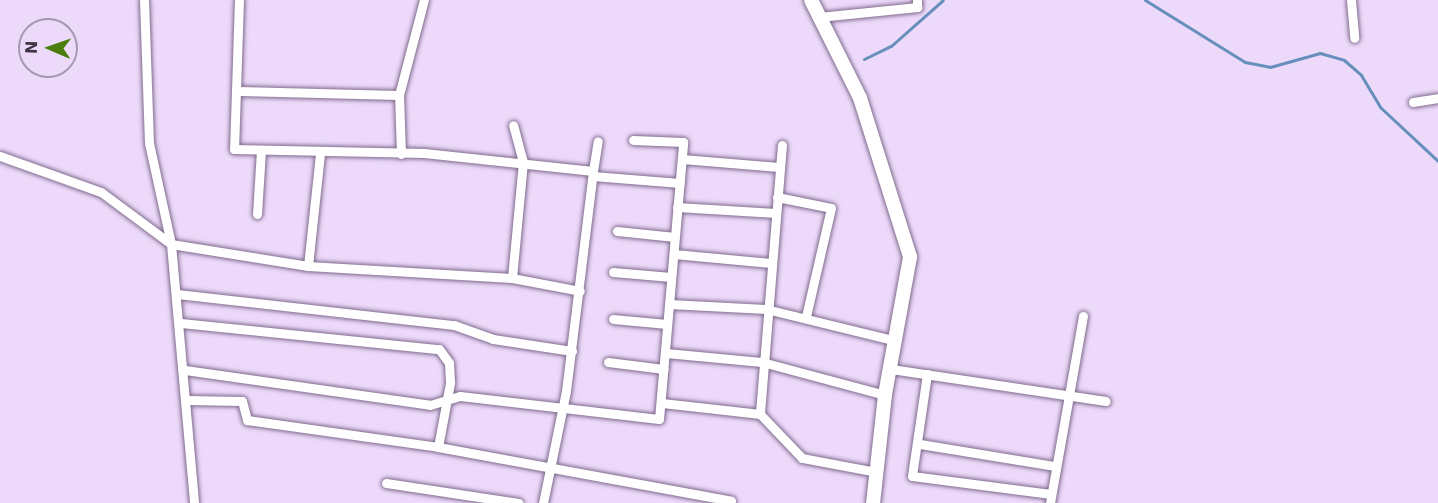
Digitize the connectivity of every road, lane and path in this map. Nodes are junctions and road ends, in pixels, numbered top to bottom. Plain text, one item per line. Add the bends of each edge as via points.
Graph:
1 (144, 0) edge
2 (239, 0) edge
3 (424, 0) edge
4 (811, 0) edge
5 (917, 0) edge
6 (1351, 0) edge
7 (819, 17) junction
8 (1354, 38) dead end
9 (239, 91) junction
10 (399, 95) junction
11 (1438, 98) edge
12 (1413, 102) dead end
13 (513, 125) dead end
14 (633, 140) dead end
15 (598, 141) dead end
16 (782, 145) dead end
17 (261, 151) junction
18 (320, 153) junction
19 (400, 154) junction
20 (0, 156) edge
21 (682, 159) junction
22 (523, 162) junction
23 (779, 168) junction
24 (593, 174) junction
25 (680, 183) junction
26 (777, 197) junction
27 (677, 207) junction
28 (776, 213) junction
29 (257, 214) dead end
30 (616, 231) dead end
31 (675, 237) junction
32 (171, 244) junction
33 (674, 254) junction
34 (771, 263) junction
35 (308, 266) junction
36 (613, 272) dead end
37 (671, 277) junction
38 (512, 278) junction
39 (580, 291) junction
40 (177, 294) junction
41 (669, 304) junction
42 (766, 309) junction
43 (806, 316) junction
44 (1083, 316) dead end
45 (613, 319) dead end
46 (181, 323) junction
47 (667, 324) junction
48 (896, 341) junction
49 (572, 351) junction
50 (666, 353) junction
51 (762, 362) junction
52 (608, 363) dead end
53 (664, 369) junction
54 (891, 369) junction
55 (185, 370) junction
56 (927, 374) junction
57 (1067, 394) junction
58 (885, 395) junction
59 (187, 400) junction
60 (447, 401) junction
61 (1106, 401) dead end
62 (662, 403) junction
63 (563, 410) junction
64 (760, 414) junction
65 (920, 444) junction
66 (438, 447) junction
67 (1055, 466) junction
68 (550, 469) junction
69 (876, 472) junction
70 (386, 483) dead end
71 (1050, 499) edge
72 (731, 501) dead end
73 (195, 503) edge
74 (519, 503) edge
75 (543, 503) edge
76 (873, 503) edge

1 - 32 street via 149,143
2 - 9 street
3 - 10 street
4 - 7 main road
5 - 7 street via 917,7
6 - 8 street
7 - 48 main road via 860,98 910,257
9 - 10 street
9 - 17 street via 234,149
10 - 19 street
11 - 12 street
13 - 22 street
14 - 21 street via 683,142
15 - 24 street
16 - 23 street
17 - 18 street
17 - 29 street
18 - 19 street
18 - 35 street
19 - 22 street
20 - 32 street via 101,192
21 - 23 street
21 - 25 street
22 - 24 street
22 - 38 street
23 - 26 street
24 - 25 street
24 - 39 street
25 - 27 street
26 - 28 street
26 - 43 street via 831,208
27 - 28 street
27 - 31 street
28 - 34 street
30 - 31 street
31 - 33 street
32 - 35 street
32 - 40 street
33 - 34 street
33 - 37 street
34 - 42 street
35 - 38 street
36 - 37 street
37 - 41 street
38 - 39 street
39 - 49 street
40 - 46 street
40 - 49 street via 454,325 493,339
41 - 42 street
41 - 47 street
42 - 43 street
42 - 51 street
43 - 48 street
44 - 57 street
45 - 47 street
46 - 55 street
46 - 60 street via 439,349 449,363
47 - 50 street
48 - 54 main road
49 - 63 street
50 - 51 street
50 - 53 street
51 - 58 street
51 - 64 street
52 - 53 street
53 - 62 street
54 - 56 street
54 - 58 main road
55 - 59 street
55 - 60 street via 430,405
56 - 57 street
56 - 65 street
57 - 61 street
57 - 67 street
58 - 69 main road
59 - 66 street via 242,401 247,420
59 - 73 street
60 - 63 street via 460,396
60 - 66 street
62 - 63 street via 659,419
62 - 64 street
63 - 68 street
64 - 69 street via 802,458
65 - 67 street
65 - 71 street via 912,476
66 - 68 street
67 - 71 street
68 - 72 street
68 - 75 street
69 - 76 main road
70 - 74 street

